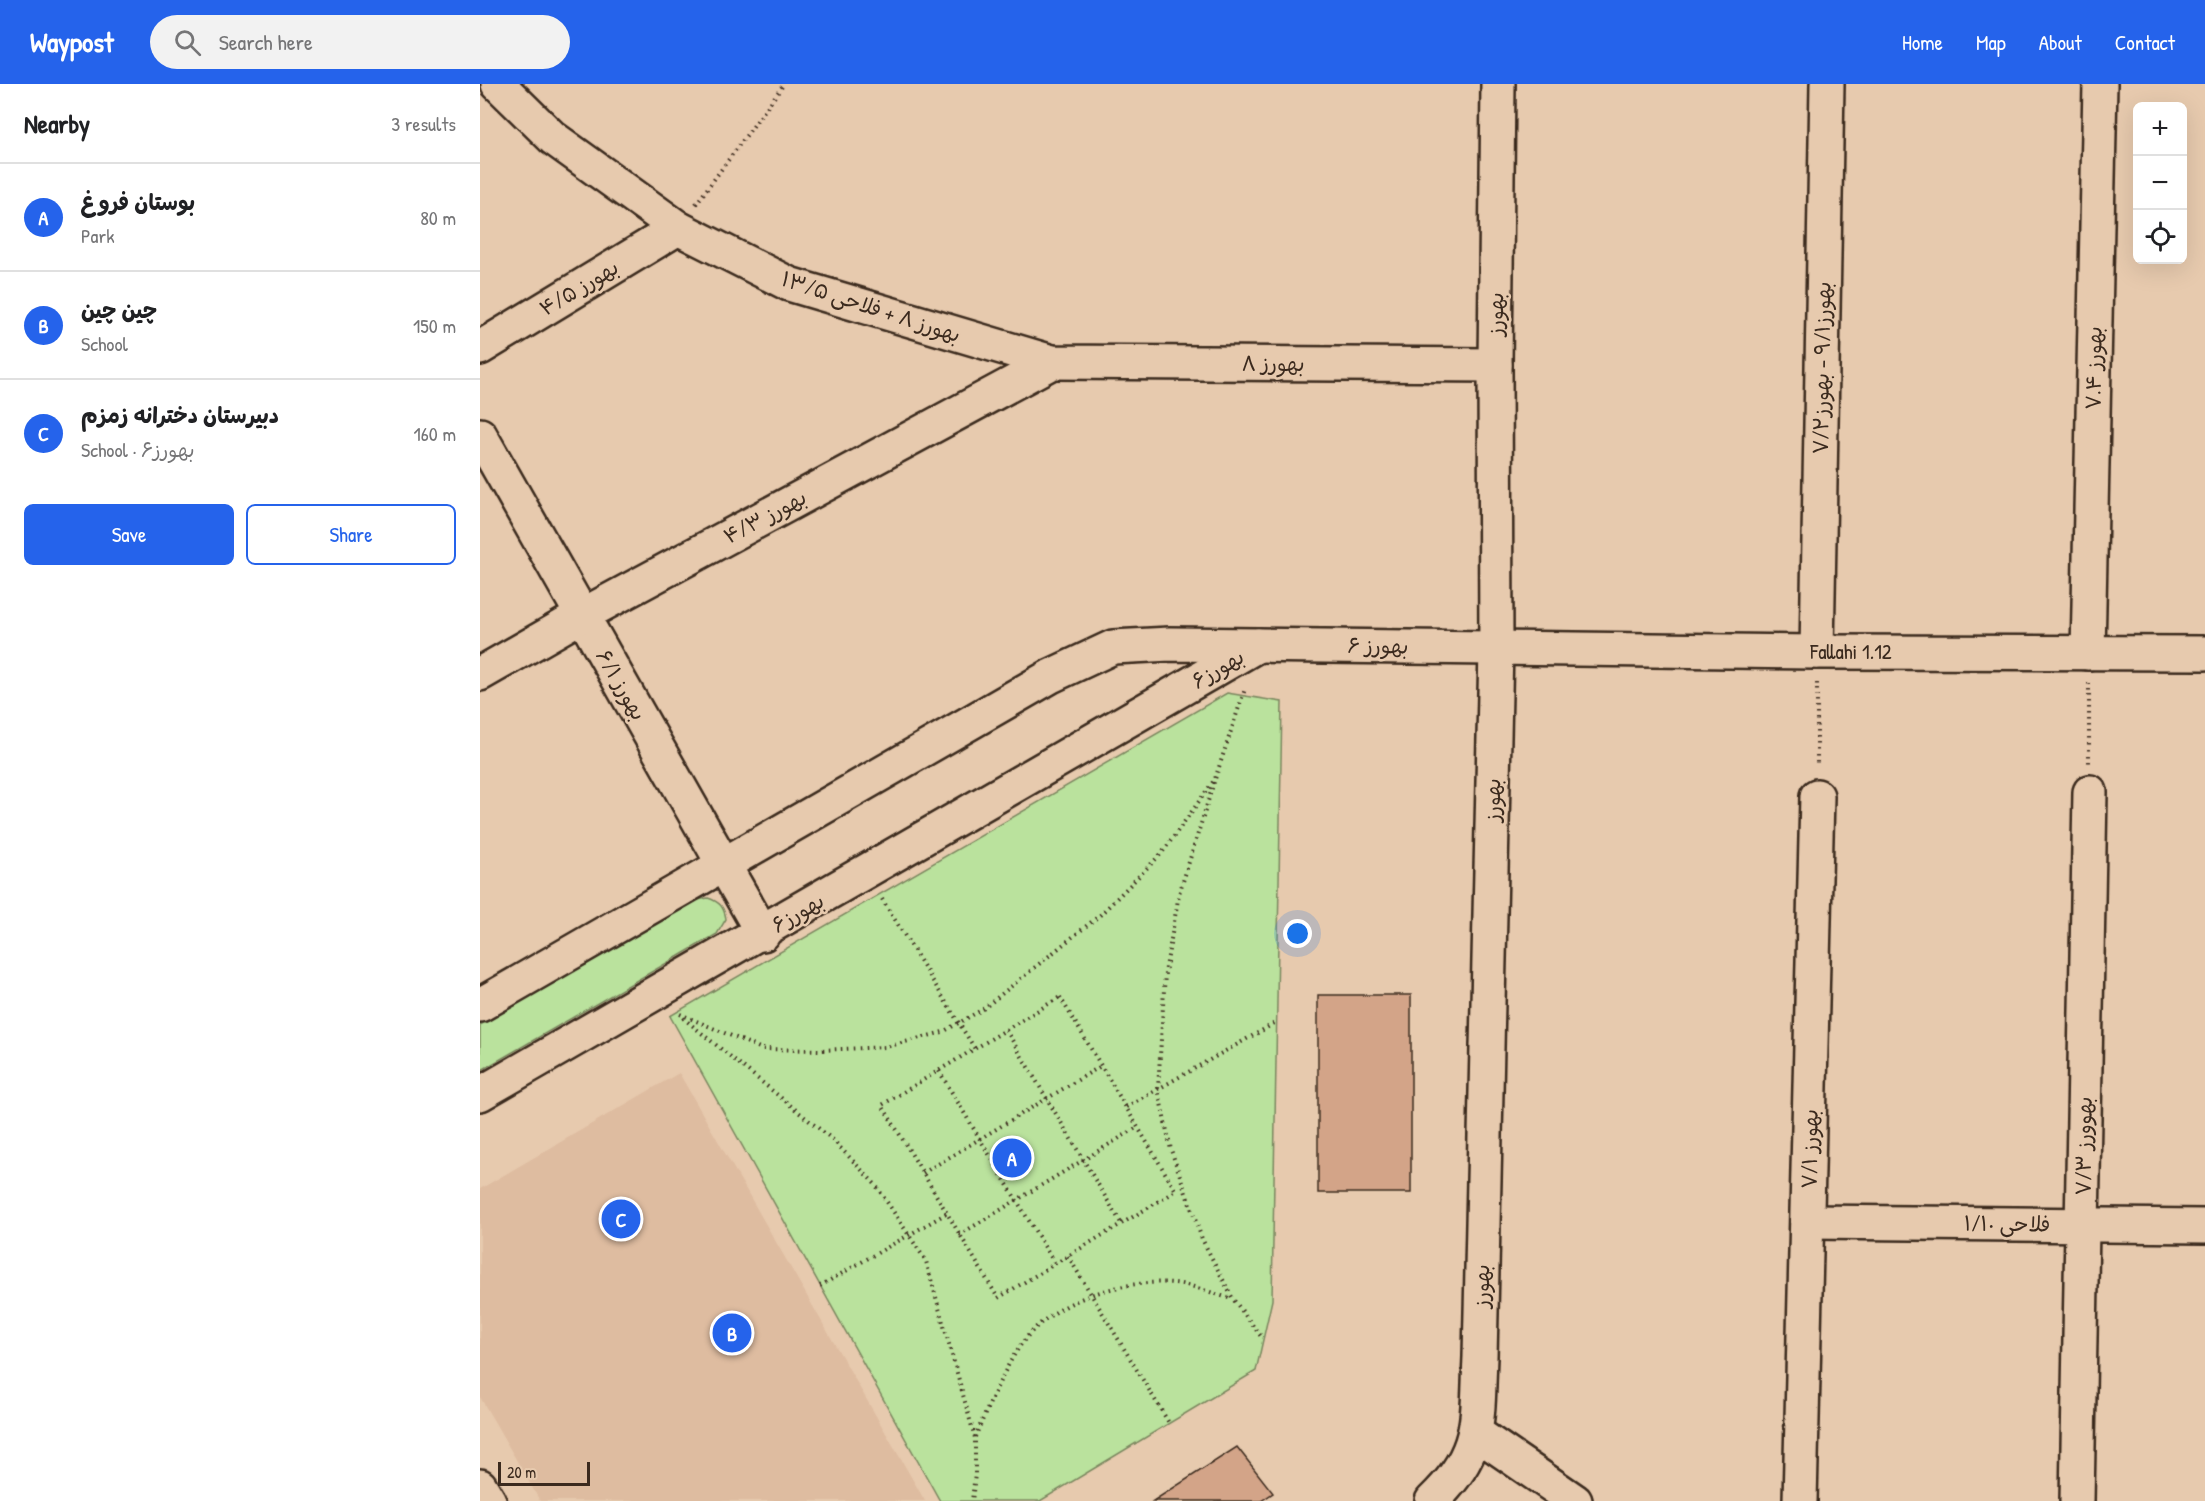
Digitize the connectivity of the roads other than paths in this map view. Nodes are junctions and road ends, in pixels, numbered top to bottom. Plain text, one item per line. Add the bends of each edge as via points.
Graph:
1 (498, 84) edge
2 (1498, 84) edge
3 (1827, 84) edge
4 (2100, 84) edge
5 (678, 228) junction
6 (480, 348) edge
7 (1052, 362) junction
8 (1495, 365) junction
9 (480, 435) edge
10 (581, 616) junction
11 (1260, 644) junction
12 (1496, 649) junction
13 (1817, 652) junction
14 (2088, 652) junction
15 (2205, 653) edge
16 (480, 674) edge
17 (2090, 792) road end
18 (1817, 796) road end
19 (724, 866) junction
20 (763, 934) junction
21 (480, 1005) edge
22 (480, 1094) edge
23 (1808, 1222) junction
24 (2082, 1225) junction
25 (2205, 1226) edge
26 (1476, 1433) junction
27 (480, 1486) edge
28 (489, 1501) edge
29 (1432, 1501) edge
30 (1575, 1501) edge
31 (1800, 1501) edge
32 (2077, 1501) edge

1 - 5 street, بهورز ۸ + فلاحی ۱۳/۵ via 553,138
2 - 8 street, بهورز
3 - 13 street, بهورز۹/۱ - بهورز۷/۲
4 - 14 street, بهورز ۷.۴
5 - 6 street, بهورز ۴/۵
5 - 7 street, بهورز ۸ + فلاحی ۱۳/۵ via 789,284
7 - 8 street, بهورز ۸
7 - 10 street, بهورز ۴/۳
8 - 12 street, بهورز
9 - 10 street, بهورز ۶/۱
10 - 16 street, بهورز ۴/۳
10 - 19 street, بهورز ۶/۱
11 - 12 street, بهورز ۶
11 - 19 street, بهورز۶ via 1113,647 1051,676
11 - 20 street, بهورز۶
12 - 13 street, Fallahi 1.12
12 - 26 street, بهورز
13 - 14 street, Fallahi 1.12
14 - 15 street, Fallahi 1.12
17 - 24 street, بهوورز ۷/۳
18 - 23 street, بهورز ۷/۱
19 - 20 street, بهورز ۶/۱
19 - 21 street, بهورز۶
20 - 22 street, بهورز۶
23 - 24 street, فلاحی ۱/۱۰
23 - 31 street, بهورز ۷/۱
24 - 25 street, فلاحی ۱/۱۰
24 - 32 street, بهوورز ۷/۳
26 - 29 street, بهورز via 1469,1455 1451,1484
26 - 30 street
27 - 28 street

